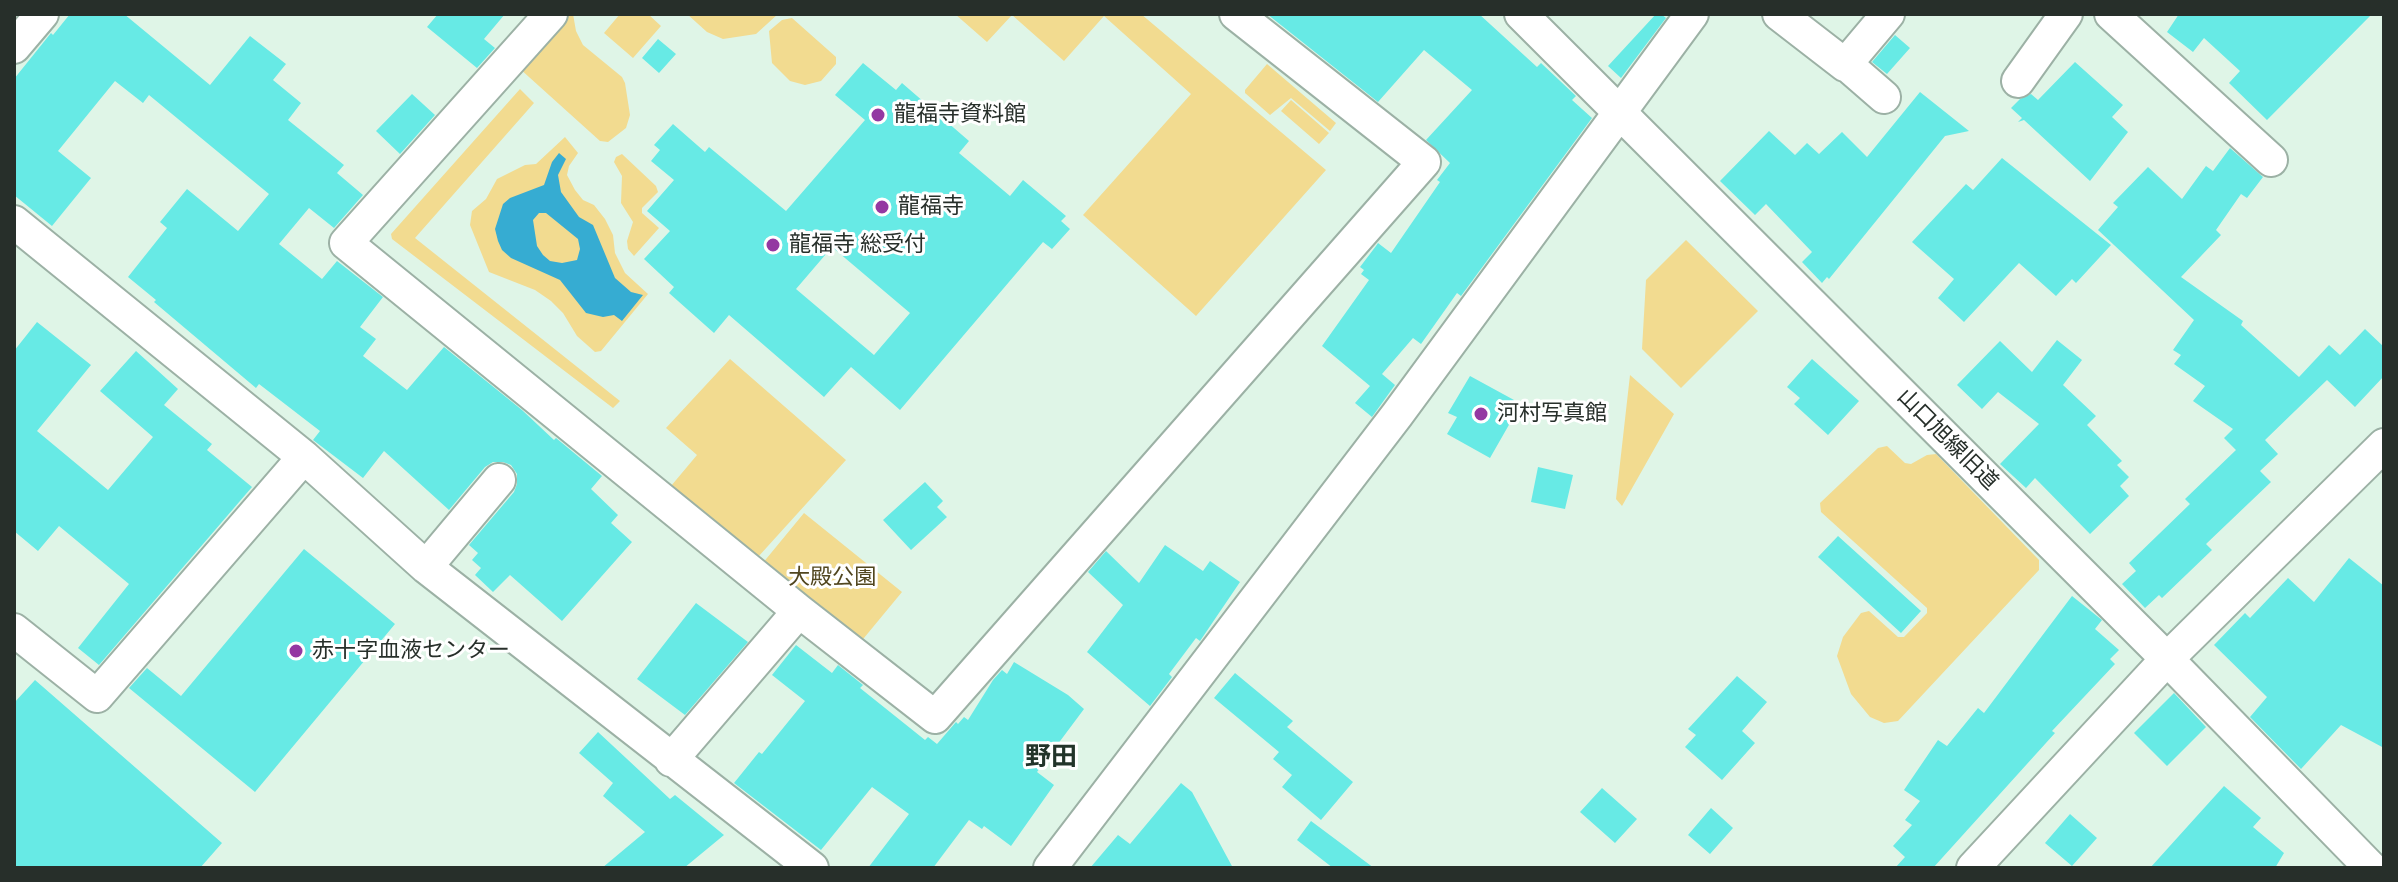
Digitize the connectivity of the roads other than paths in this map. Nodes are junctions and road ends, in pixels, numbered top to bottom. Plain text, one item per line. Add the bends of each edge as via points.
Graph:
1 (42, 14) edge
2 (551, 14) edge
3 (1236, 14) edge
4 (1521, 14) edge
5 (1692, 14) edge
6 (1779, 14) edge
7 (1888, 14) edge
8 (2066, 14) edge
9 (2111, 14) edge
10 (14, 47) edge
11 (1846, 64) junction
12 (2018, 81) dead end
13 (1884, 97) dead end
14 (1620, 114) junction
15 (2271, 160) dead end
16 (14, 222) edge
17 (2384, 445) edge
18 (304, 457) junction
19 (499, 480) dead end
20 (426, 567) junction
21 (799, 611) junction
22 (14, 630) edge
23 (2167, 659) junction
24 (671, 760) junction
25 (812, 868) edge
26 (1050, 868) edge
27 (1973, 868) edge
28 (2371, 868) edge

1 - 10 street
2 - 21 street via 346,243
3 - 21 street via 1424,162 935,717
4 - 14 street, 山口旭線旧道
5 - 14 street
6 - 11 street
7 - 11 street
8 - 12 street
9 - 15 street
11 - 13 street
14 - 23 street, 山口旭線旧道
14 - 26 street
16 - 18 street
17 - 23 street
18 - 20 street
18 - 22 street via 97,696
19 - 20 street
20 - 24 street
21 - 24 street
23 - 27 street
23 - 28 street, 山口旭線旧道
24 - 25 street

